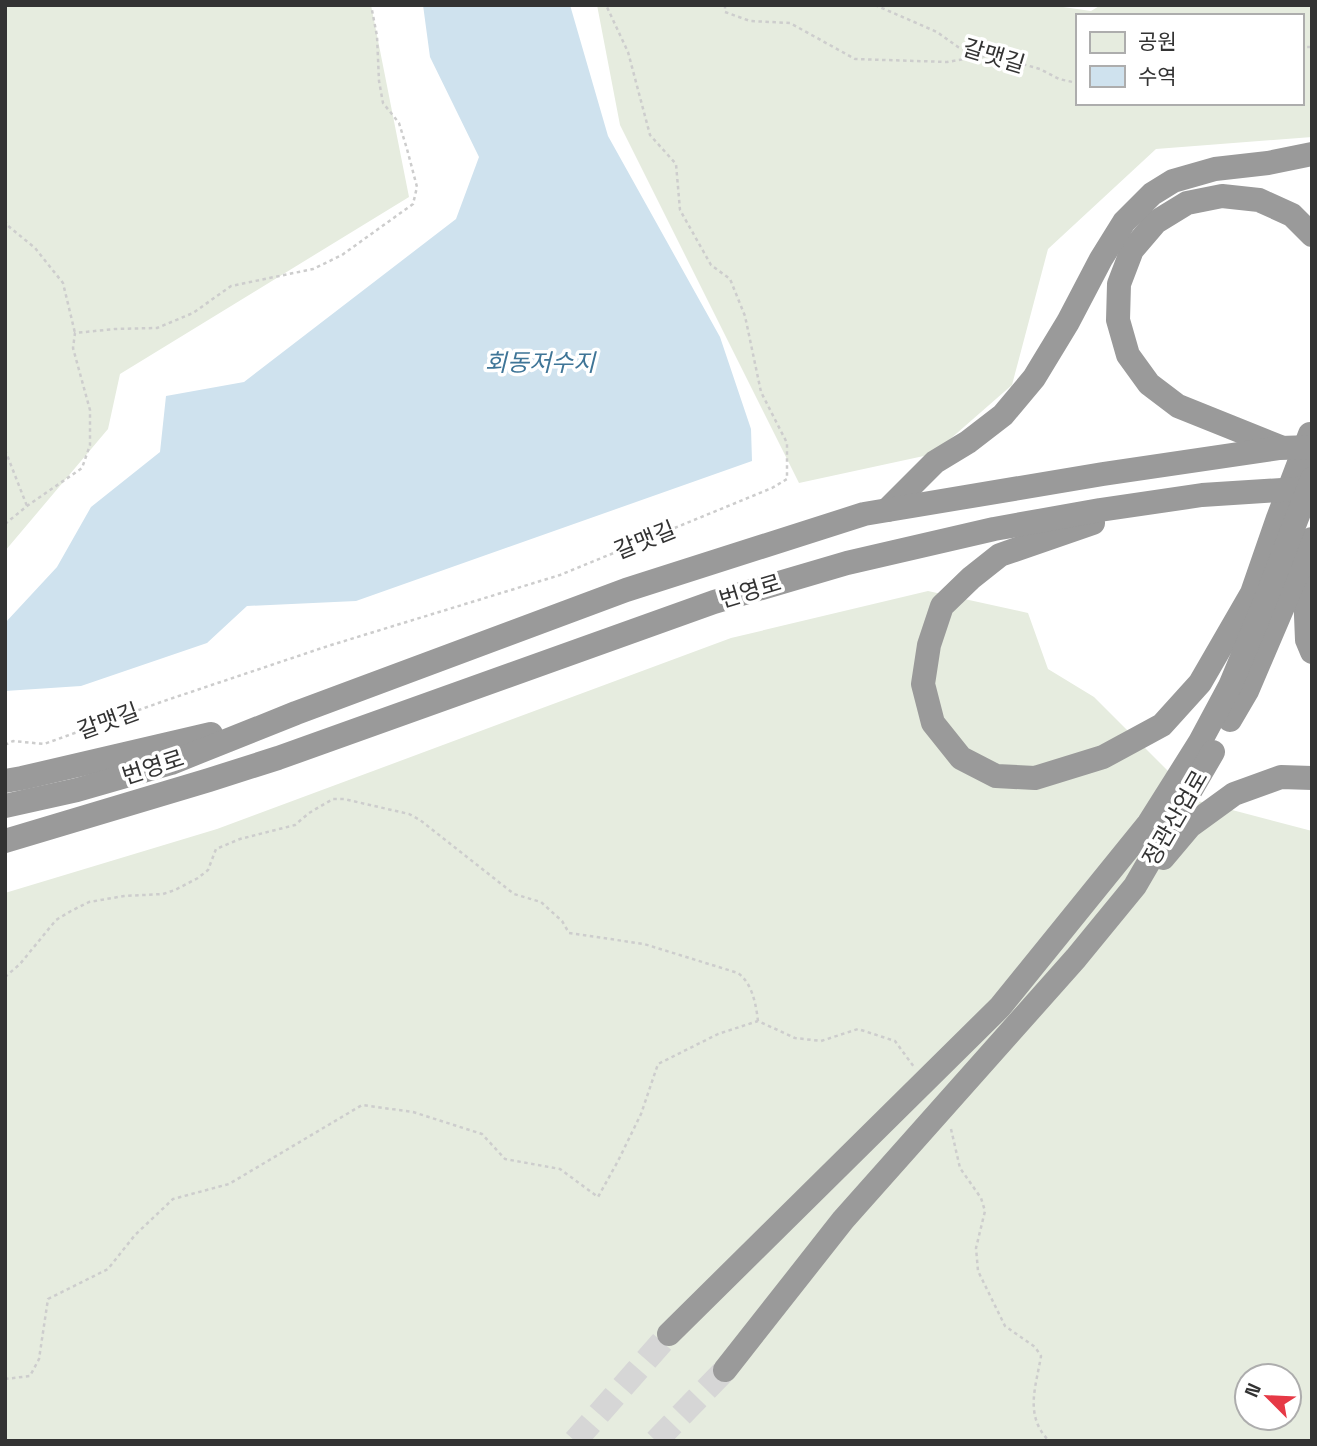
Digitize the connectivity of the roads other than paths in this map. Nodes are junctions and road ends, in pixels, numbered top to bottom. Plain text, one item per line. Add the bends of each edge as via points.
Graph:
1 (1312, 154) edge
2 (1312, 235) edge
3 (1312, 430) edge
4 (1312, 447) edge
5 (1280, 448) junction
6 (1312, 479) edge
7 (1312, 490) edge
8 (1157, 502) junction
9 (887, 510) junction
10 (1297, 535) edge
11 (1252, 593) junction
12 (1312, 652) edge
13 (296, 713) junction
14 (1179, 775) junction
15 (1312, 778) edge
16 (209, 780) junction
17 (5, 781) edge
18 (5, 806) edge
19 (5, 841) edge
20 (5, 857) edge
21 (1135, 886) junction
22 (669, 1334) tunnel mouth
23 (725, 1370) tunnel mouth

1 - 9 highway via 1215,169 1173,181 1152,194 1124,222 1034,378 1003,415 934,462
2 - 5 highway via 1292,215 1259,200 1222,195 1187,203 1156,222 1132,250 1119,284 1118,320 1128,355 1149,384 1178,406
3 - 10 highway
4 - 5 highway, 번영로
5 - 9 highway, 번영로
6 - 10 highway, 정관산업로
7 - 8 highway, 번영로 via 1202,495
8 - 11 highway via 1000,555 942,606 923,684 933,723 961,758 996,776 1035,778 1102,757 1162,725 1200,683
8 - 16 highway, 번영로 via 993,529 847,563 714,602
9 - 13 highway, 번영로 via 626,590
10 - 11 highway
10 - 12 highway
10 - 14 highway, 정관산업로 via 1230,686
10 - 21 highway, 정관산업로 via 1247,691
11 - 14 highway
13 - 17 highway, 번영로
13 - 18 highway, 번영로 via 171,763
14 - 22 highway, 정관산업로 via 1149,823 1000,1007
15 - 21 highway via 1281,778 1234,794 1190,827
16 - 19 highway, 번영로
16 - 20 highway, 번영로
21 - 23 highway, 정관산업로 via 843,1220

